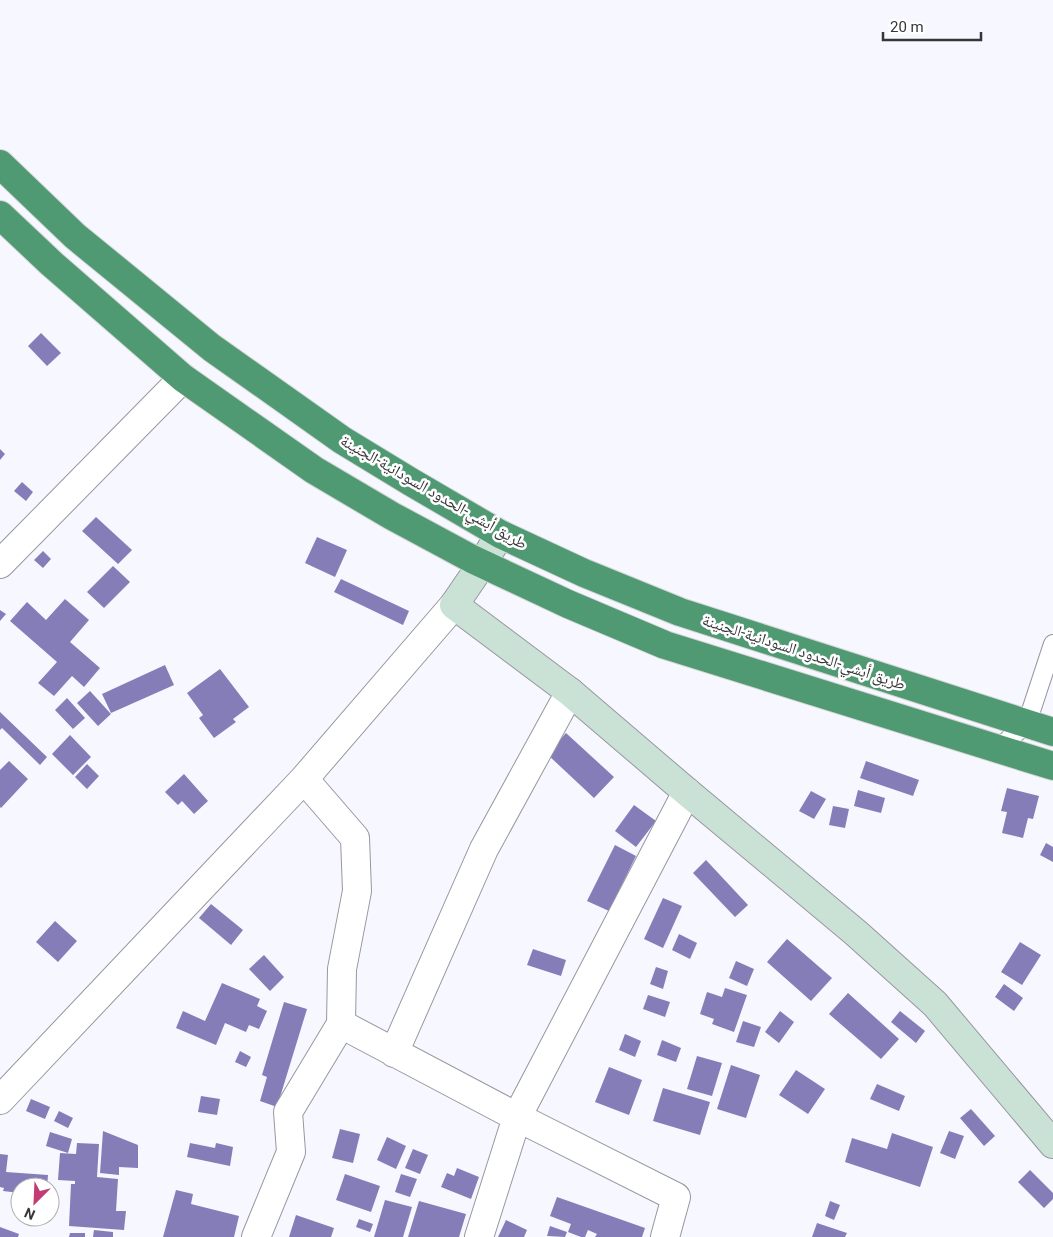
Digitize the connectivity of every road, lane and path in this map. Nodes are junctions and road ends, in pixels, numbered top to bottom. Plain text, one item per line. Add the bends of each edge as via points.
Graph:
1 (0, 164) edge
2 (0, 215) edge
3 (183, 378) junction
4 (500, 534) junction
5 (0, 564) edge
6 (482, 564) junction
7 (454, 604) junction
8 (1053, 644) edge
9 (570, 692) junction
10 (1027, 723) junction
11 (1053, 732) edge
12 (999, 748) junction
13 (1053, 766) edge
14 (304, 779) junction
15 (687, 792) junction
16 (341, 1024) junction
17 (394, 1053) junction
18 (0, 1100) edge
19 (517, 1117) junction
20 (1053, 1144) edge
21 (256, 1237) edge
22 (479, 1237) edge
23 (664, 1237) edge

1 - 4 highway, طريق أبشي-الحدود السودانية-الجنينة via 75,236 212,348 342,440
2 - 3 highway
3 - 5 street
3 - 6 highway via 314,470
4 - 6 street
4 - 10 highway, طريق أبشي-الحدود السودانية-الجنينة via 680,612
6 - 7 street
6 - 12 highway via 665,645
7 - 9 street
7 - 14 street
8 - 10 lane
9 - 15 street
9 - 17 street via 484,849
10 - 11 highway, طريق أبشي-الحدود السودانية-الجنينة
10 - 12 lane
12 - 13 highway
14 - 16 street via 355,838 357,892 342,969
14 - 18 street
15 - 19 street
15 - 20 street via 856,933 935,1004
16 - 17 street
16 - 21 street via 288,1112 291,1152
17 - 19 street
19 - 22 street
19 - 23 street via 676,1197

